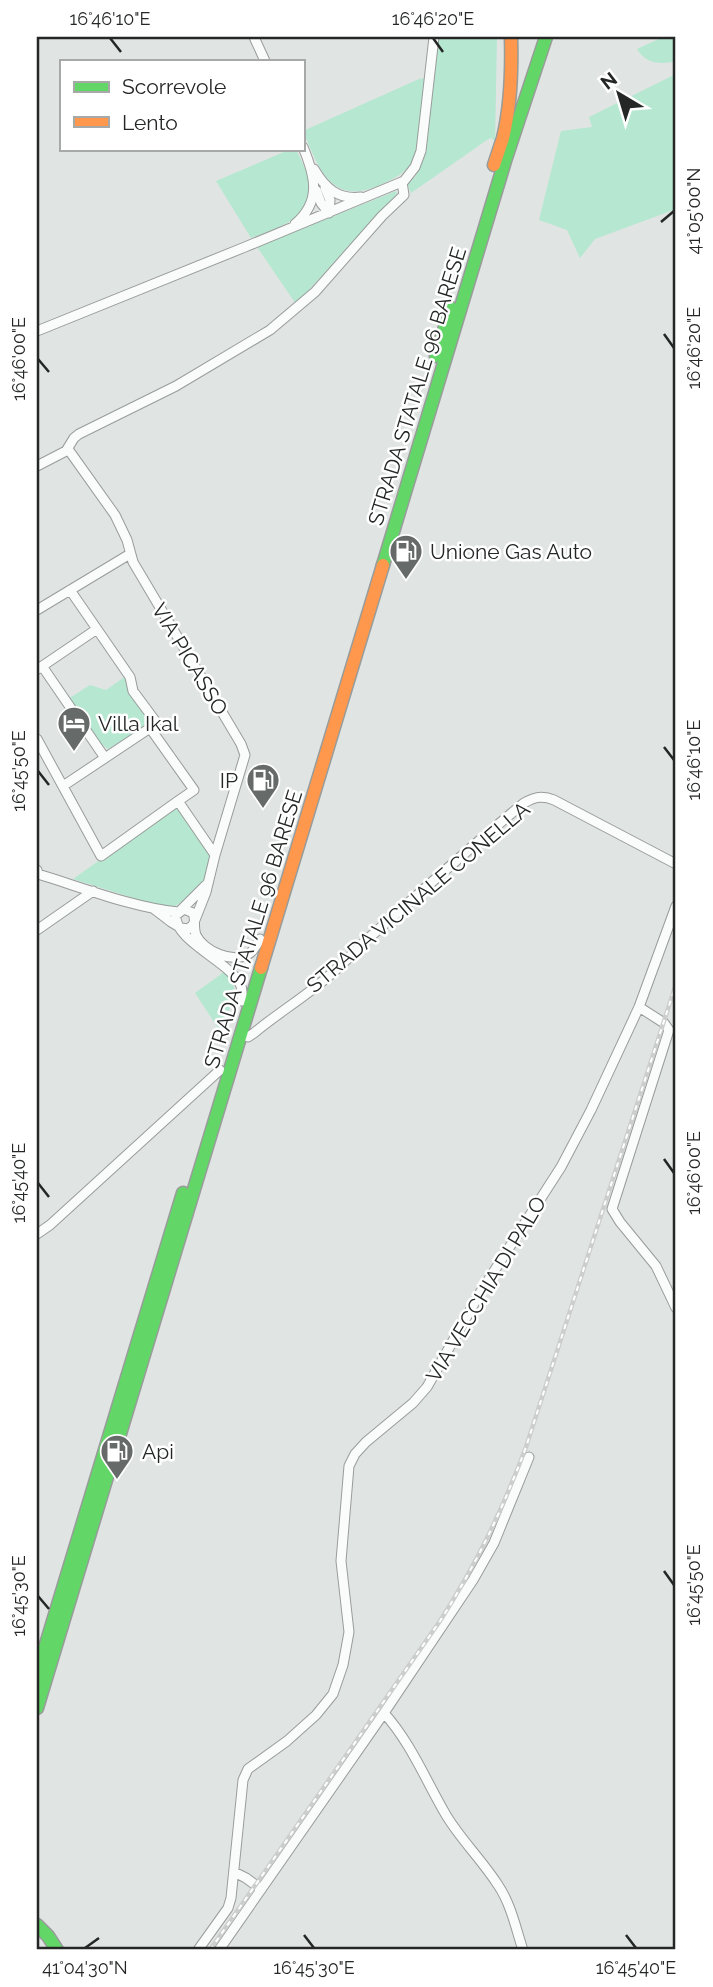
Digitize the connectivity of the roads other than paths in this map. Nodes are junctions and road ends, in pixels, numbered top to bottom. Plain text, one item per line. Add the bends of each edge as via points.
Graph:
1 (254, 37) edge
2 (434, 37) edge
3 (502, 37) edge
4 (511, 37) edge
5 (517, 37) edge
6 (546, 37) edge
7 (265, 60) edge
8 (304, 149) edge
9 (501, 160) junction
10 (402, 182) junction
11 (318, 184) junction
12 (377, 193) junction
13 (329, 213) junction
14 (285, 231) junction
15 (37, 331) edge
16 (68, 449) junction
17 (37, 466) edge
18 (130, 554) junction
19 (70, 590) junction
20 (37, 610) edge
21 (97, 629) junction
22 (39, 668) edge
23 (150, 727) junction
24 (37, 739) edge
25 (106, 758) junction
26 (63, 786) junction
27 (178, 801) junction
28 (215, 855) junction
29 (676, 864) edge
30 (37, 870) edge
31 (207, 884) junction
32 (93, 891) junction
33 (676, 906) edge
34 (154, 909) junction
35 (179, 911) junction
36 (194, 922) junction
37 (178, 927) junction
38 (37, 930) edge
39 (260, 939) junction
40 (242, 1001) junction
41 (639, 1007) junction
42 (241, 1035) junction
43 (220, 1070) junction
44 (37, 1234) edge
45 (676, 1308) edge
46 (529, 1457) dead end
47 (37, 1674) edge
48 (37, 1708) edge
49 (384, 1713) junction
50 (234, 1872) junction
51 (261, 1889) junction
52 (37, 1925) edge
53 (57, 1950) edge
54 (198, 1950) edge
55 (219, 1950) edge
56 (523, 1950) edge

1 - 7 street
2 - 10 street via 421,151
3 - 9 main road
4 - 9 main road via 511,81
5 - 9 main road via 513,115
6 - 9 main road via 514,138
8 - 11 street
9 - 39 main road, STRADA STATALE 96 BARESE
9 - 42 main road, STRADA STATALE 96 BARESE
10 - 12 street
10 - 16 street via 404,195 293,312 257,339 176,386 79,434
11 - 12 street via 348,197
11 - 13 street via 321,203
11 - 14 street via 302,218
12 - 13 street
13 - 14 street
14 - 15 street
16 - 17 street
16 - 18 street, VIA PICASSO via 116,515
18 - 19 street
18 - 28 street, VIA PICASSO via 244,750 245,761
19 - 20 street
19 - 21 street
21 - 22 street
21 - 23 street via 156,722
22 - 25 street
23 - 25 street
23 - 27 street via 194,790
24 - 26 street
25 - 26 street
26 - 27 street via 101,856
27 - 28 street
28 - 31 street, VIA PICASSO
29 - 42 street, STRADA VICINALE CONELLA via 554,800 533,798 462,855 329,977 248,1037
30 - 32 street
31 - 35 street
31 - 36 street, VIA PICASSO
32 - 34 street
32 - 38 street
33 - 41 street, VIA VECCHIA DI PALO
34 - 35 street
34 - 37 street
35 - 36 street via 193,913
35 - 37 street via 175,918
36 - 37 street via 188,929
36 - 39 street via 202,943 222,955 251,953
37 - 40 street via 237,979
39 - 40 main road, STRADA STATALE 96 BARESE
40 - 43 main road, STRADA STATALE 96 BARESE
41 - 45 street via 670,1030 612,1209 660,1272
41 - 50 street, VIA VECCHIA DI PALO via 561,1167 480,1293 427,1387 366,1441 349,1466 341,1561 349,1632 343,1665 332,1694 316,1715 248,1769
42 - 48 main road, STRADA STATALE 96 BARESE
43 - 44 street
43 - 47 main road, STRADA STATALE 96 BARESE
46 - 49 street via 494,1544 474,1580
49 - 51 street
49 - 56 street via 447,1816 498,1885
50 - 51 street
50 - 54 street, VIA VECCHIA DI PALO via 228,1908
51 - 55 street
52 - 53 main road

